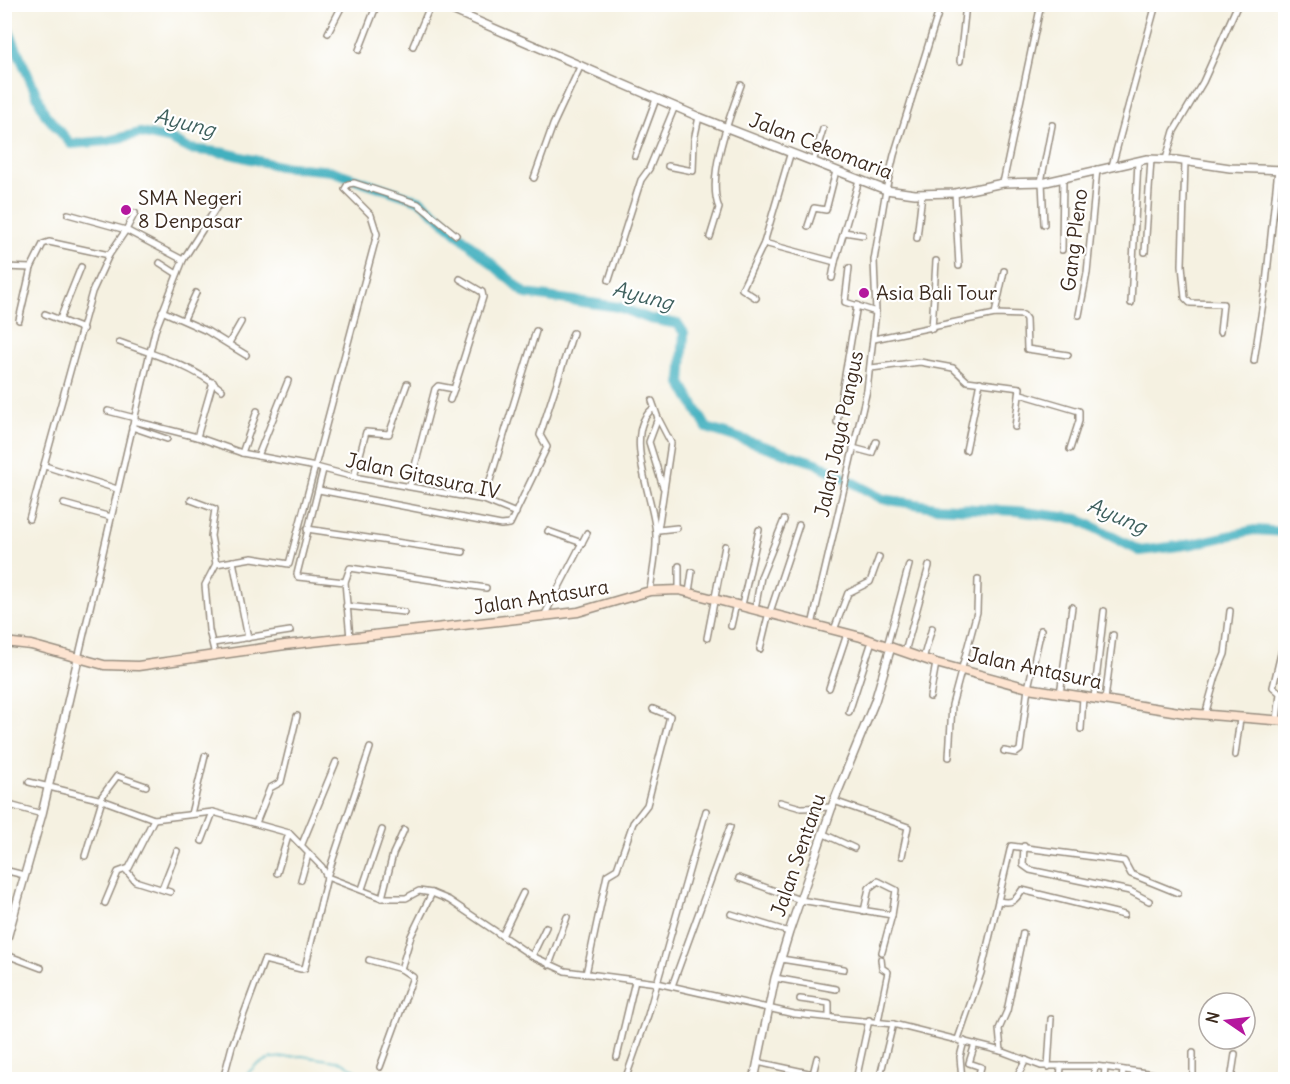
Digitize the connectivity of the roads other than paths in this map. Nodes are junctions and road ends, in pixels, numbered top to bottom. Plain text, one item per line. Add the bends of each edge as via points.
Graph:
1 (343, 4) edge
2 (377, 4) edge
3 (431, 4) edge
4 (438, 4) edge
5 (941, 4) edge
6 (966, 4) edge
7 (1041, 4) edge
8 (1156, 4) edge
9 (1238, 4) edge
10 (328, 33) dead end
11 (413, 46) dead end
12 (358, 50) dead end
13 (960, 61) dead end
14 (581, 65) junction
15 (741, 85) dead end
16 (656, 99) junction
17 (675, 106) junction
18 (699, 117) junction
19 (1052, 124) dead end
20 (727, 127) junction
21 (823, 129) dead end
22 (790, 155) junction
23 (635, 156) dead end
24 (1151, 159) junction
25 (1167, 159) junction
26 (1138, 160) junction
27 (1185, 161) junction
28 (813, 162) junction
29 (668, 166) dead end
30 (1112, 166) junction
31 (1097, 169) junction
32 (1282, 170) edge
33 (836, 171) junction
34 (534, 178) dead end
35 (1063, 178) junction
36 (859, 180) junction
37 (1041, 182) junction
38 (1003, 183) junction
39 (886, 190) junction
40 (955, 193) junction
41 (922, 194) junction
42 (220, 202) dead end
43 (135, 213) dead end
44 (68, 214) dead end
45 (1044, 224) dead end
46 (808, 226) dead end
47 (126, 230) junction
48 (844, 232) junction
49 (456, 235) dead end
50 (863, 235) dead end
51 (710, 237) dead end
52 (917, 238) dead end
53 (764, 243) junction
54 (1062, 250) dead end
55 (1145, 252) dead end
56 (109, 255) junction
57 (183, 260) junction
58 (936, 261) dead end
59 (835, 262) junction
60 (160, 263) dead end
61 (959, 266) dead end
62 (4, 267) edge
63 (81, 267) dead end
64 (31, 268) junction
65 (849, 268) dead end
66 (1004, 271) dead end
67 (177, 274) junction
68 (832, 278) dead end
69 (460, 279) dead end
70 (609, 280) dead end
71 (196, 293) dead end
72 (756, 298) dead end
73 (1131, 303) dead end
74 (857, 305) junction
75 (162, 311) junction
76 (876, 312) junction
77 (45, 314) dead end
78 (995, 314) junction
79 (1079, 315) dead end
80 (60, 319) junction
81 (184, 319) junction
82 (19, 320) dead end
83 (241, 322) dead end
84 (83, 329) junction
85 (932, 329) junction
86 (536, 331) dead end
87 (1220, 332) dead end
88 (573, 333) dead end
89 (874, 339) junction
90 (118, 342) dead end
91 (229, 343) junction
92 (151, 353) junction
93 (246, 355) dead end
94 (1068, 355) dead end
95 (1254, 361) dead end
96 (871, 368) junction
97 (288, 381) dead end
98 (213, 382) junction
99 (980, 382) junction
100 (407, 384) dead end
101 (454, 389) junction
102 (222, 390) dead end
103 (1021, 394) junction
104 (450, 400) dead end
105 (108, 411) dead end
106 (257, 411) dead end
107 (658, 417) junction
108 (134, 422) junction
109 (837, 422) dead end
110 (1015, 427) dead end
111 (197, 437) junction
112 (167, 439) dead end
113 (876, 442) dead end
114 (853, 448) junction
115 (1070, 449) dead end
116 (966, 450) dead end
117 (242, 453) junction
118 (258, 456) junction
119 (45, 466) junction
120 (316, 466) junction
121 (323, 470) junction
122 (354, 477) junction
123 (410, 485) junction
124 (117, 489) junction
125 (664, 489) junction
126 (318, 490) junction
127 (191, 500) dead end
128 (484, 500) junction
129 (64, 504) dead end
130 (516, 513) junction
131 (111, 517) junction
132 (29, 519) dead end
133 (784, 520) dead end
134 (799, 525) dead end
135 (677, 528) dead end
136 (307, 529) junction
137 (658, 530) junction
138 (759, 530) dead end
139 (548, 531) dead end
140 (587, 533) dead end
141 (656, 538) junction
142 (582, 543) junction
143 (725, 546) dead end
144 (463, 552) dead end
145 (879, 557) dead end
146 (234, 561) junction
147 (216, 564) junction
148 (909, 565) dead end
149 (680, 566) dead end
150 (929, 566) dead end
151 (692, 572) dead end
152 (978, 579) dead end
153 (345, 582) junction
154 (486, 588) dead end
155 (679, 590) junction
156 (650, 591) junction
157 (689, 591) junction
158 (715, 599) junction
159 (739, 605) junction
160 (346, 606) junction
161 (1072, 607) dead end
162 (755, 609) junction
163 (1104, 611) dead end
164 (1230, 611) dead end
165 (404, 612) dead end
166 (770, 612) junction
167 (544, 616) junction
168 (812, 625) junction
169 (732, 626) dead end
170 (932, 628) dead end
171 (834, 630) junction
172 (1041, 630) dead end
173 (290, 631) dead end
174 (847, 634) junction
175 (1113, 635) dead end
176 (1285, 637) edge
177 (248, 638) junction
178 (350, 638) junction
179 (707, 638) dead end
180 (872, 641) junction
181 (4, 642) edge
182 (213, 643) junction
183 (889, 646) junction
184 (760, 649) dead end
185 (905, 652) junction
186 (215, 655) junction
187 (78, 659) junction
188 (923, 659) junction
189 (936, 663) junction
190 (960, 670) junction
191 (829, 688) dead end
192 (1028, 688) junction
193 (1060, 694) junction
194 (930, 697) dead end
195 (1083, 697) junction
196 (1094, 698) junction
197 (1105, 700) junction
198 (653, 709) dead end
199 (849, 712) dead end
200 (1205, 715) junction
201 (297, 716) dead end
202 (1240, 719) junction
203 (1281, 721) edge
204 (1081, 729) dead end
205 (370, 747) dead end
206 (1004, 751) dead end
207 (1235, 755) dead end
208 (205, 756) dead end
209 (949, 757) dead end
210 (336, 762) dead end
211 (28, 782) dead end
212 (146, 786) dead end
213 (48, 787) junction
214 (101, 799) junction
215 (780, 802) dead end
216 (833, 804) junction
217 (13, 806) dead end
218 (706, 811) dead end
219 (213, 812) junction
220 (42, 814) junction
221 (191, 814) junction
222 (154, 819) junction
223 (256, 823) junction
224 (730, 827) dead end
225 (382, 830) dead end
226 (404, 830) dead end
227 (289, 833) junction
228 (824, 834) junction
229 (202, 841) dead end
230 (302, 844) junction
231 (1024, 846) junction
232 (854, 848) dead end
233 (177, 850) dead end
234 (308, 855) junction
235 (85, 856) dead end
236 (902, 856) dead end
237 (4, 870) edge
238 (126, 870) junction
239 (277, 873) dead end
240 (24, 875) junction
241 (327, 877) junction
242 (739, 878) dead end
243 (301, 880) dead end
244 (362, 889) junction
245 (162, 890) junction
246 (170, 892) dead end
247 (432, 893) junction
248 (523, 893) dead end
249 (1178, 893) dead end
250 (382, 898) junction
251 (800, 900) junction
252 (999, 901) junction
253 (1149, 901) dead end
254 (105, 903) dead end
255 (864, 910) junction
256 (4, 912) edge
257 (15, 914) junction
258 (731, 915) dead end
259 (892, 915) junction
260 (1124, 915) dead end
261 (567, 917) dead end
262 (546, 927) dead end
263 (789, 932) junction
264 (1023, 933) dead end
265 (502, 936) junction
266 (5, 944) edge
267 (882, 952) dead end
268 (4, 954) edge
269 (532, 956) junction
270 (781, 959) junction
271 (881, 959) dead end
272 (369, 960) dead end
273 (549, 965) junction
274 (40, 968) dead end
275 (401, 969) junction
276 (844, 969) dead end
277 (586, 974) junction
278 (775, 978) junction
279 (635, 981) junction
280 (657, 983) junction
281 (672, 986) junction
282 (836, 988) dead end
283 (800, 999) dead end
284 (769, 1008) junction
285 (830, 1017) junction
286 (1051, 1019) dead end
287 (869, 1020) junction
288 (878, 1021) junction
289 (893, 1024) junction
290 (961, 1040) junction
291 (975, 1044) junction
292 (1001, 1051) junction
293 (1193, 1053) dead end
294 (1235, 1054) dead end
295 (617, 1057) dead end
296 (817, 1058) dead end
297 (1026, 1060) junction
298 (758, 1062) junction
299 (1061, 1066) junction
300 (1095, 1066) junction
301 (380, 1067) dead end
302 (1047, 1067) junction
303 (1105, 1067) junction
304 (1123, 1070) junction
305 (1138, 1072) junction
306 (814, 1077) edge
307 (719, 1079) edge
308 (1193, 1079) edge
309 (1286, 1079) edge
310 (223, 1080) edge
311 (625, 1080) edge
312 (729, 1080) edge
313 (754, 1080) edge
314 (856, 1080) edge
315 (879, 1080) edge
316 (962, 1080) edge
317 (977, 1080) edge
318 (1015, 1080) edge
319 (1060, 1080) edge
320 (1093, 1080) edge
321 (1104, 1080) edge
322 (1122, 1080) edge
323 (1137, 1080) edge
324 (1199, 1080) edge
325 (1231, 1080) edge
326 (1281, 1080) edge

1 - 10 street
2 - 12 street
3 - 11 street
4 - 14 street, Jalan Cekomaria
5 - 39 street, Jalan Jaya Pangus
6 - 13 street
7 - 38 street
8 - 30 street
9 - 25 street via 1203,82 1174,131
14 - 16 street, Jalan Cekomaria
14 - 34 street
15 - 20 street
16 - 17 street, Jalan Cekomaria
16 - 23 street
17 - 18 street, Jalan Cekomaria
17 - 70 street via 650,169 641,180
18 - 20 street, Jalan Cekomaria
18 - 29 street via 693,171
19 - 37 street
20 - 22 street, Jalan Cekomaria
20 - 51 street via 715,193 719,210
21 - 28 street
22 - 28 street, Jalan Cekomaria
22 - 53 street
24 - 25 street, Jalan Cekomaria
24 - 26 street, Jalan Cekomaria
24 - 55 street
25 - 27 street, Jalan Cekomaria
26 - 30 street, Jalan Cekomaria
26 - 73 street
27 - 32 street, Jalan Cekomaria
27 - 87 street via 1185,298 1190,303 1222,304
28 - 33 street, Jalan Cekomaria
30 - 31 street, Jalan Cekomaria
31 - 35 street, Jalan Cekomaria
31 - 79 street, Gang Pleno
32 - 95 street
33 - 36 street, Jalan Cekomaria
33 - 46 street via 826,210 814,208
35 - 37 street, Jalan Cekomaria
35 - 54 street
36 - 39 street, Jalan Cekomaria
36 - 48 street
37 - 38 street, Jalan Cekomaria
37 - 45 street
38 - 40 street, Jalan Cekomaria
39 - 41 street, Jalan Cekomaria
39 - 76 street, Jalan Jaya Pangus via 874,260
40 - 41 street, Jalan Cekomaria
40 - 61 street
41 - 52 street
42 - 57 street
43 - 47 street
44 - 47 street
47 - 56 street
47 - 57 street
48 - 50 street
48 - 59 street
49 - 120 street via 418,204 348,184 346,192 371,215 377,234
53 - 59 street
53 - 72 street via 742,289
56 - 64 street via 49,242 43,244
56 - 84 street via 92,292
57 - 67 street
58 - 85 street
59 - 68 street
60 - 67 street
62 - 64 street
63 - 80 street
64 - 82 street
65 - 74 street via 844,301
66 - 78 street
67 - 75 street
69 - 101 street via 482,292 483,297
71 - 81 street
74 - 76 street
74 - 109 street
75 - 81 street
75 - 92 street
76 - 89 street, Jalan Jaya Pangus
77 - 80 street
78 - 85 street
78 - 94 street via 1025,316 1027,349
80 - 84 street
81 - 91 street
83 - 91 street
84 - 119 street
85 - 89 street
86 - 128 street
88 - 130 street via 540,435 547,447
89 - 96 street, Jalan Jaya Pangus
90 - 92 street
91 - 93 street
92 - 98 street
92 - 108 street
96 - 99 street via 920,362 953,368 966,380
96 - 114 street, Jalan Jaya Pangus
97 - 118 street
98 - 102 street
98 - 111 street
99 - 103 street via 1020,387
99 - 116 street
100 - 122 street via 389,434 366,432
101 - 104 street
101 - 123 street via 436,387
103 - 110 street
103 - 115 street via 1079,411
105 - 108 street
106 - 117 street
107 - 125 street via 671,442
107 - 125 street via 649,442
107 - 141 street via 653,405 644,417 638,446 655,516
108 - 111 street, Jalan Gitasura IV
108 - 112 street
108 - 124 street
111 - 117 street, Jalan Gitasura IV
113 - 114 street via 872,453
114 - 168 street, Jalan Jaya Pangus
117 - 118 street, Jalan Gitasura IV
118 - 120 street, Jalan Gitasura IV
119 - 124 street
119 - 132 street
120 - 121 street, Jalan Gitasura IV
120 - 146 street via 289,564 252,558
121 - 122 street, Jalan Gitasura IV
121 - 126 street
122 - 123 street, Jalan Gitasura IV
123 - 128 street, Jalan Gitasura IV
124 - 131 street
125 - 137 street
126 - 130 street via 501,525 510,524
126 - 136 street
127 - 147 street via 215,509 211,536
128 - 130 street, Jalan Gitasura IV
129 - 131 street
131 - 187 street
133 - 162 street via 761,577
134 - 166 street
135 - 137 street
136 - 144 street
136 - 153 street via 298,577
137 - 141 street
138 - 159 street
139 - 142 street
140 - 142 street
141 - 156 street
142 - 167 street
143 - 158 street
145 - 171 street via 870,582 848,593
146 - 147 street
146 - 177 street
147 - 182 street via 205,585
148 - 183 street
149 - 155 street
150 - 185 street
151 - 157 street
152 - 190 street via 977,612
153 - 154 street via 350,568
153 - 160 street
155 - 156 main road, Jalan Antasura
155 - 157 main road, Jalan Antasura
156 - 167 main road, Jalan Antasura via 589,610
157 - 158 main road, Jalan Antasura
158 - 159 main road, Jalan Antasura
158 - 179 street
159 - 162 main road, Jalan Antasura
159 - 169 street
160 - 165 street
160 - 178 street
161 - 193 street
162 - 166 main road, Jalan Antasura
163 - 196 street
164 - 200 street via 1225,654
166 - 168 main road, Jalan Antasura
166 - 184 street
167 - 178 main road, Jalan Antasura
168 - 171 main road, Jalan Antasura
170 - 188 street
171 - 174 main road, Jalan Antasura
172 - 192 street
173 - 177 street
174 - 180 main road, Jalan Antasura
174 - 191 street
175 - 197 street
176 - 203 street via 1273,687 1280,693
177 - 182 street
178 - 186 main road, Jalan Antasura
180 - 183 main road, Jalan Antasura
180 - 199 street
181 - 187 main road, Jalan Antasura via 31,645
182 - 186 street
183 - 185 main road, Jalan Antasura
183 - 216 street, Jalan Sentanu via 875,701
185 - 188 main road, Jalan Antasura
186 - 187 main road, Jalan Antasura via 126,667
187 - 213 street
188 - 189 main road, Jalan Antasura
189 - 190 main road, Jalan Antasura
189 - 194 street
190 - 192 main road, Jalan Antasura
190 - 209 street via 952,705
192 - 193 main road, Jalan Antasura
192 - 206 street via 1020,750
193 - 195 main road, Jalan Antasura
195 - 196 main road, Jalan Antasura
195 - 204 street
196 - 197 main road, Jalan Antasura
197 - 200 main road, Jalan Antasura
198 - 277 street via 670,716 649,802 633,823 617,869 607,875
200 - 202 main road, Jalan Antasura
201 - 223 street via 281,782 271,786
202 - 203 main road, Jalan Antasura
202 - 207 street
205 - 241 street
208 - 221 street
210 - 230 street
211 - 213 street
212 - 214 street via 117,776
213 - 214 street
213 - 220 street
214 - 222 street
214 - 235 street
215 - 216 street via 806,809
216 - 228 street, Jalan Sentanu
216 - 236 street via 908,827
217 - 220 street
218 - 280 street
219 - 221 street
219 - 223 street
219 - 229 street
220 - 240 street
221 - 222 street
222 - 238 street
223 - 227 street
224 - 281 street
225 - 244 street
226 - 250 street via 393,854
227 - 230 street
227 - 239 street
228 - 232 street
228 - 251 street, Jalan Sentanu
230 - 234 street
231 - 249 street via 1124,861 1131,874
231 - 252 street via 1009,848
231 - 253 street via 1023,865 1030,870 1130,891
233 - 245 street
234 - 241 street
234 - 243 street
237 - 240 street
238 - 245 street via 135,881
238 - 254 street via 118,872
240 - 257 street
241 - 244 street
241 - 310 street via 305,968 264,960
242 - 251 street
244 - 250 street
245 - 246 street
247 - 250 street via 419,891 406,898
247 - 265 street
247 - 275 street via 411,936
248 - 265 street
251 - 255 street
251 - 263 street, Jalan Sentanu
252 - 260 street via 1016,900 1022,890
252 - 290 street
255 - 259 street
255 - 259 street via 869,888 878,881 896,890
256 - 257 street
257 - 266 street
258 - 263 street
259 - 267 street
261 - 273 street
262 - 269 street
263 - 270 street, Jalan Sentanu
264 - 292 street via 1007,1011 999,1029
265 - 269 street
268 - 274 street
269 - 273 street
270 - 276 street
270 - 278 street, Jalan Sentanu
271 - 288 street via 882,968 888,972
272 - 275 street
273 - 277 street
275 - 301 street via 413,977
277 - 279 street
278 - 282 street
278 - 284 street, Jalan Sentanu
279 - 280 street
279 - 295 street
280 - 281 street
280 - 311 street
281 - 284 street
283 - 285 street via 830,1004
284 - 285 street
284 - 298 street, Jalan Sentanu
285 - 287 street
286 - 302 street
287 - 288 street
287 - 314 street
288 - 289 street
289 - 290 street
289 - 315 street
290 - 291 street
290 - 316 street
291 - 292 street
291 - 317 street via 969,1064 981,1067
292 - 297 street
293 - 308 street
294 - 325 street
296 - 306 street
297 - 302 street
297 - 318 street
298 - 306 street
298 - 313 street, Jalan Sentanu
299 - 300 street
299 - 302 street
299 - 319 street
300 - 303 street
300 - 320 street
303 - 304 street
303 - 321 street
304 - 305 street
304 - 322 street
305 - 308 street
305 - 323 street
307 - 312 street
308 - 324 street
309 - 326 street

